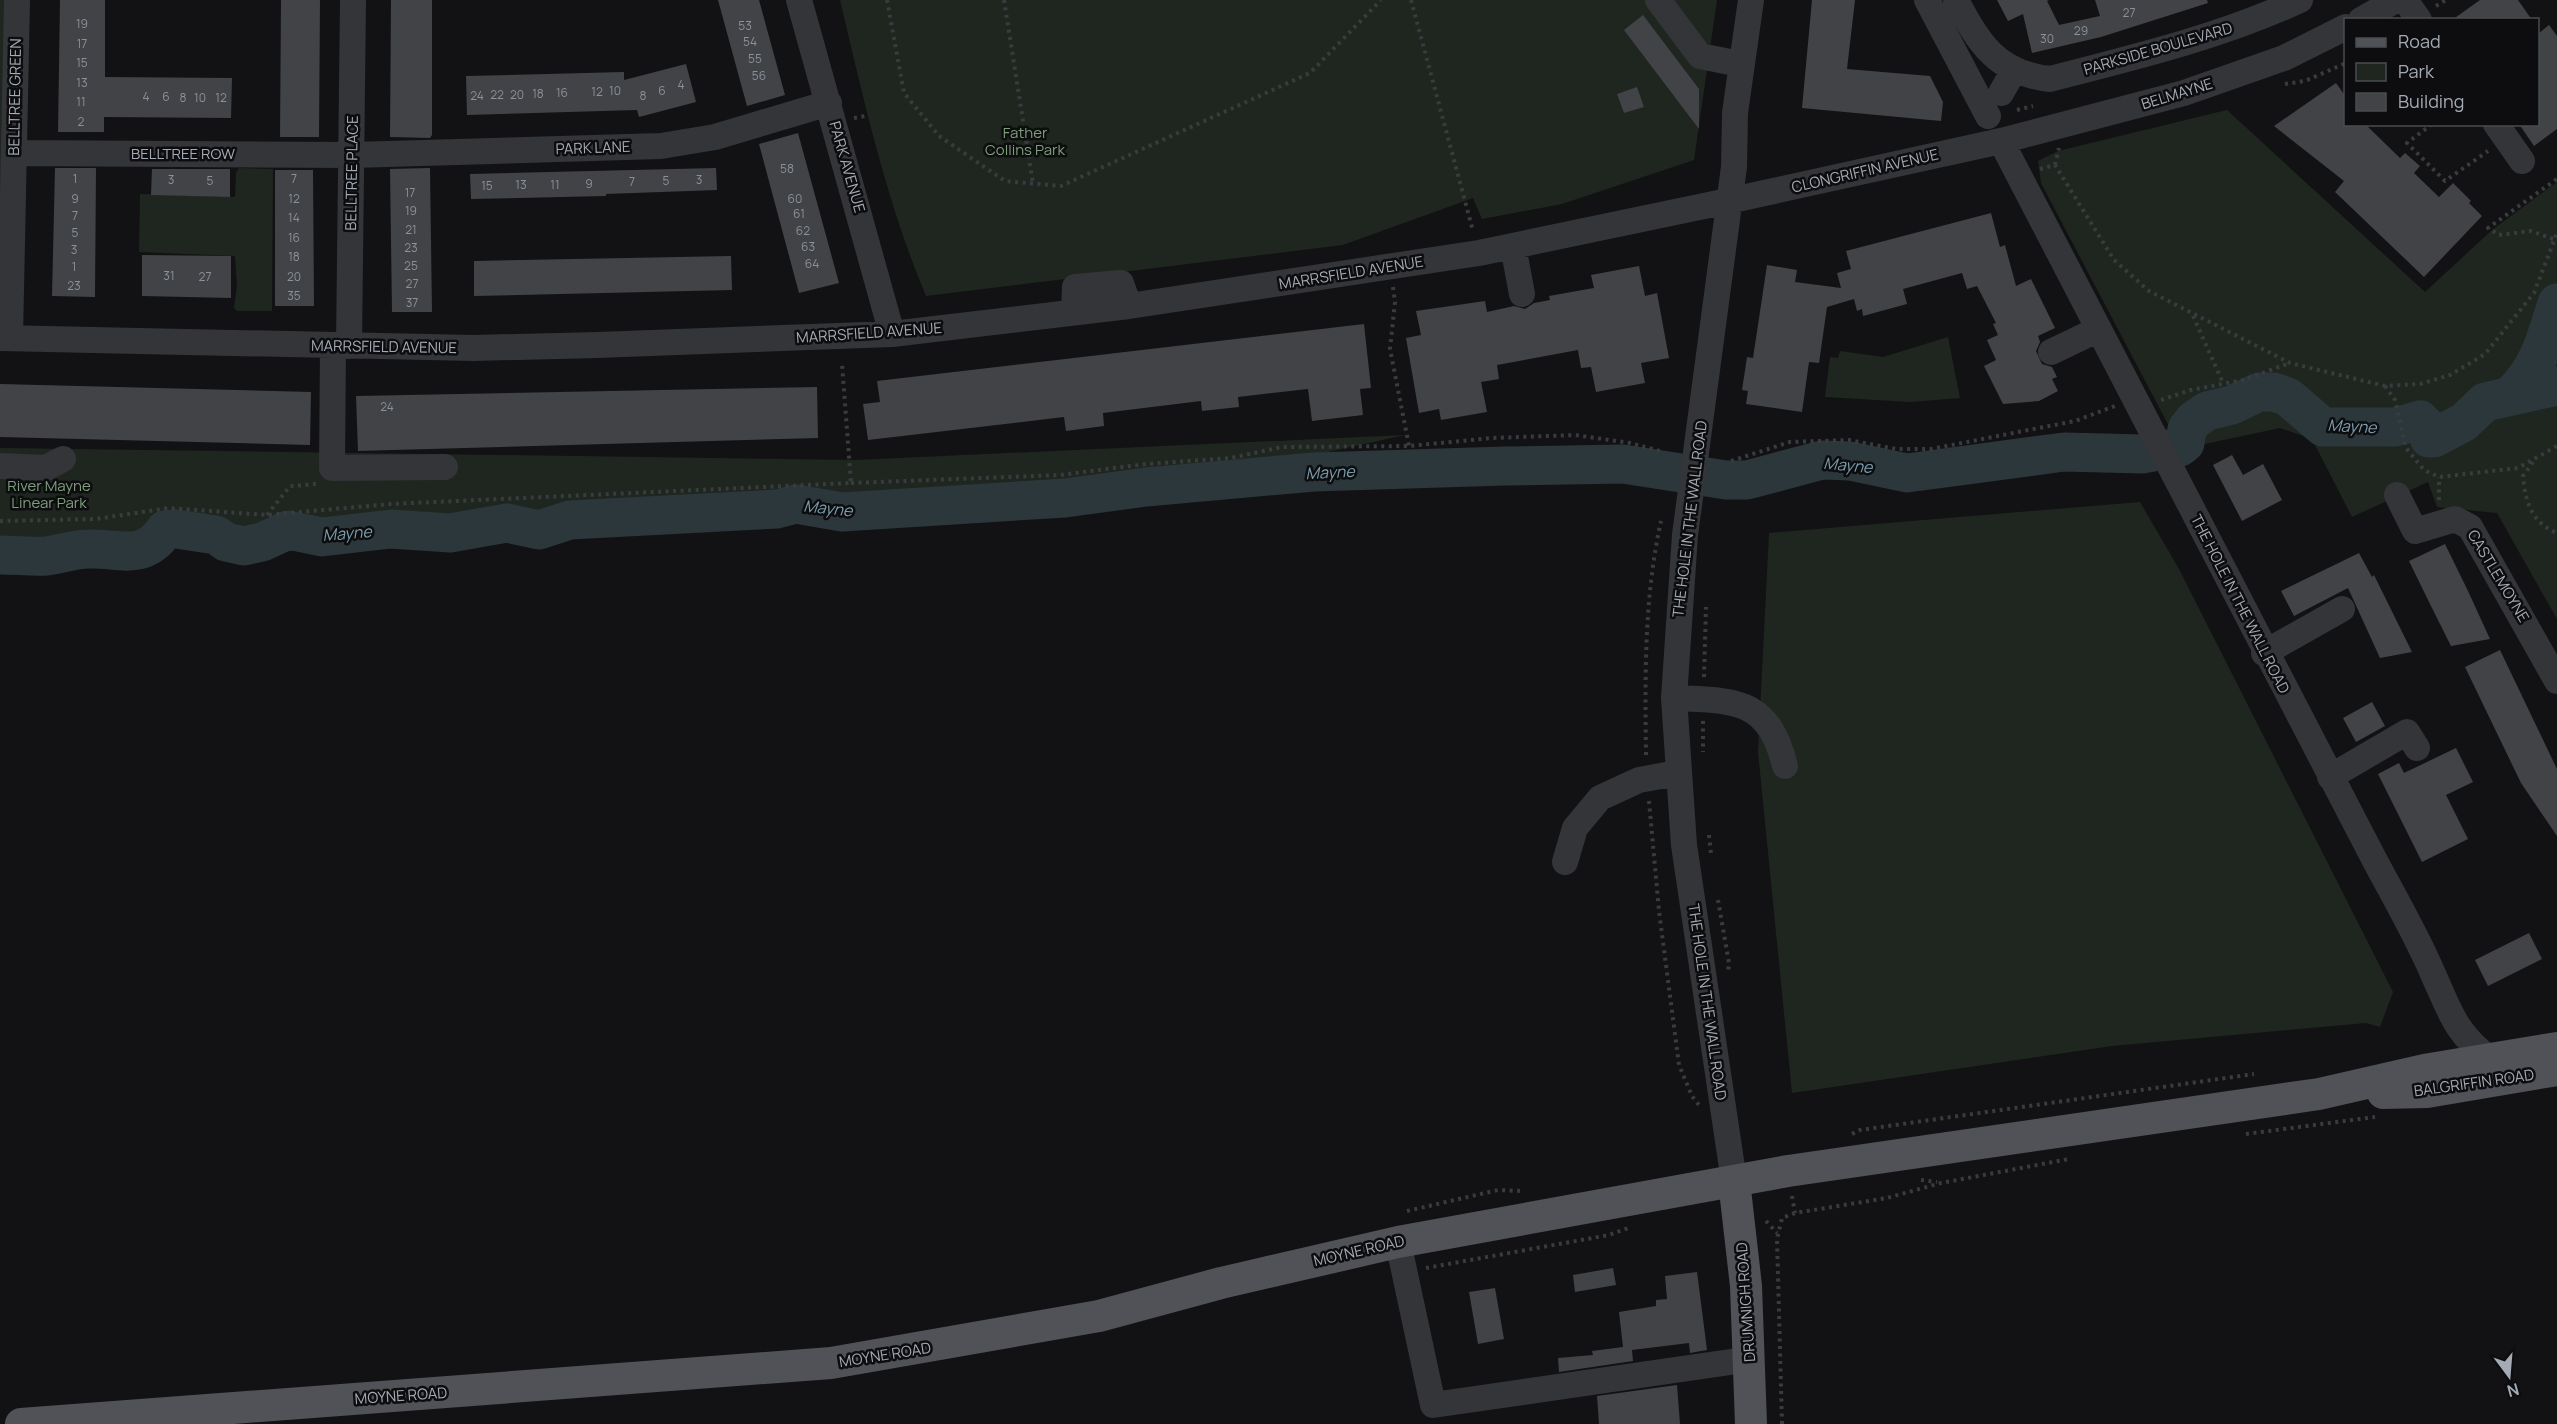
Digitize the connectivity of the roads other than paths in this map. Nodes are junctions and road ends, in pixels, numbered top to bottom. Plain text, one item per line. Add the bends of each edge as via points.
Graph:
1 (17, 0) edge
2 (353, 0) edge
3 (799, 0) edge
4 (1658, 0) edge
5 (1752, 0) edge
6 (1927, 0) edge
7 (1956, 0) edge
8 (2300, 0) edge
9 (2384, 6) edge
10 (2415, 18) edge
11 (2344, 28) edge
12 (1740, 63) junction
13 (2014, 70) junction
14 (2001, 93) dead end
15 (829, 103) junction
16 (1988, 116) dead end
17 (2501, 131) edge
18 (2001, 141) junction
19 (14, 153) junction
20 (352, 155) junction
21 (2522, 161) dead end
22 (1728, 201) junction
23 (1513, 246) junction
24 (1522, 294) dead end
25 (2099, 329) junction
26 (892, 334) junction
27 (5, 338) edge
28 (341, 346) junction
29 (2051, 352) dead end
30 (63, 459) dead end
31 (0, 466) edge
32 (445, 467) dead end
33 (2397, 495) dead end
34 (2342, 609) dead end
35 (2264, 652) junction
36 (2557, 681) edge
37 (1674, 698) junction
38 (2417, 748) dead end
39 (1785, 766) dead end
40 (1677, 773) junction
41 (2330, 777) junction
42 (1565, 862) dead end
43 (2557, 1048) edge
44 (2490, 1059) junction
45 (2557, 1070) edge
46 (2319, 1094) junction
47 (1734, 1181) junction
48 (1401, 1257) junction
49 (1751, 1359) junction
50 (21, 1424) edge
51 (1751, 1424) edge

1 - 19 street, BELLTREE GREEN
2 - 20 street, BELLTREE PLACE
3 - 15 street, PARK AVENUE
4 - 12 street via 1700,56
5 - 12 street, THE HOLE IN THE WALL ROAD
6 - 16 street
7 - 13 street via 1982,46
8 - 13 street, PARKSIDE BOULEVARD via 2231,29 2050,79
9 - 10 street
11 - 18 street, BELMAYNE via 2284,58 2184,93
12 - 22 street, THE HOLE IN THE WALL ROAD via 1734,167
13 - 14 street
15 - 20 street, PARK LANE via 715,136 662,146
15 - 26 street, PARK AVENUE
17 - 21 street
18 - 22 street, CLONGRIFFIN AVENUE
18 - 25 street, THE HOLE IN THE WALL ROAD
19 - 20 street, BELLTREE ROW
19 - 27 street, BELLTREE GREEN
20 - 28 street, BELLTREE PLACE
22 - 23 street, MARRSFIELD AVENUE
22 - 37 street, THE HOLE IN THE WALL ROAD via 1685,535
23 - 24 street
23 - 26 street, MARRSFIELD AVENUE via 1130,306
25 - 29 street
25 - 35 street, THE HOLE IN THE WALL ROAD
26 - 28 street, MARRSFIELD AVENUE via 587,346
27 - 28 street, MARRSFIELD AVENUE
28 - 32 street, BELLTREE PLACE via 332,468
30 - 31 street via 46,468
33 - 36 street, CASTLEMOYNE via 2415,531 2455,519 2470,527
34 - 35 street
35 - 41 street, THE HOLE IN THE WALL ROAD
37 - 39 street via 1732,701 1758,713 1779,742
37 - 40 street, THE HOLE IN THE WALL ROAD
38 - 41 street via 2407,732
40 - 42 street via 1639,780 1600,798 1575,828
40 - 47 street, THE HOLE IN THE WALL ROAD via 1684,845
41 - 44 street, THE HOLE IN THE WALL ROAD via 2447,1008 2466,1039
43 - 44 main road, BALGRIFFIN ROAD
44 - 46 main road, BALGRIFFIN ROAD
45 - 46 main road, BALGRIFFIN ROAD via 2427,1092
46 - 47 main road, MOYNE ROAD
47 - 48 main road, MOYNE ROAD
47 - 49 main road, DRUMNIGH ROAD
48 - 49 street via 1433,1405
48 - 50 main road, MOYNE ROAD via 1221,1283 1099,1316 831,1363
49 - 51 main road, DRUMNIGH ROAD

